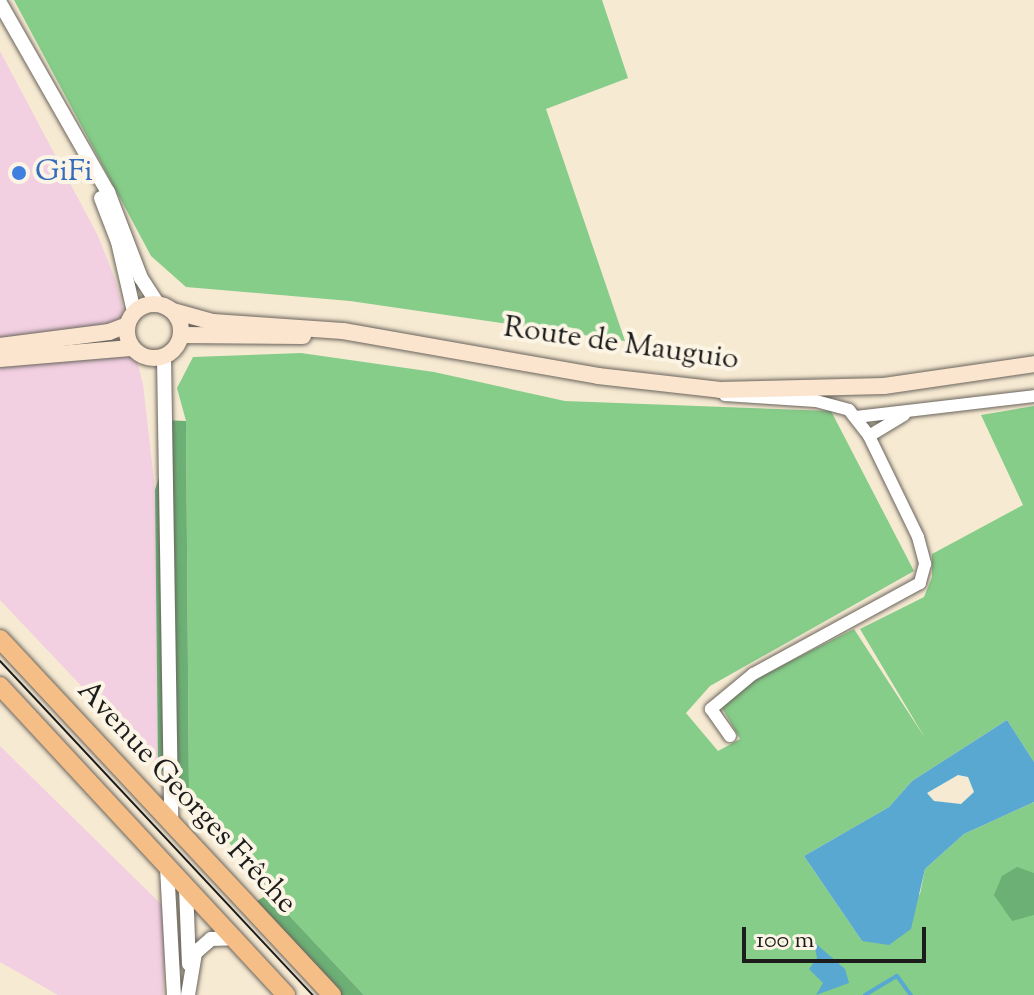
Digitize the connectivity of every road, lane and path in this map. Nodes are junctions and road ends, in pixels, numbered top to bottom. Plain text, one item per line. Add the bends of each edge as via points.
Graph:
1 (0, 3) edge
2 (86, 160) junction
3 (165, 308) junction
4 (130, 319) junction
5 (181, 335) junction
6 (393, 340) junction
7 (0, 346) edge
8 (131, 348) junction
9 (164, 357) junction
10 (0, 359) edge
11 (1034, 364) edge
12 (662, 385) junction
13 (1034, 396) edge
14 (905, 415) junction
15 (856, 417) junction
16 (869, 436) junction
17 (0, 639) edge
18 (0, 686) edge
19 (730, 736) dead end
20 (171, 823) junction
21 (189, 842) junction
22 (209, 864) junction
23 (167, 867) junction
24 (186, 887) junction
25 (234, 938) junction
26 (189, 972) junction
27 (174, 995) edge
28 (188, 995) edge
29 (286, 995) edge
30 (332, 995) edge

1 - 2 street
2 - 3 street via 108,192 141,278
2 - 4 street via 118,242
3 - 4 main road
3 - 5 main road
3 - 6 main road, Route de Mauguio via 213,322 266,322
4 - 7 main road via 109,332
4 - 8 main road
5 - 6 main road, Route de Mauguio
5 - 9 main road
6 - 12 main road, Route de Mauguio
8 - 9 main road via 146,358
8 - 10 main road
9 - 20 street
11 - 12 main road, Route de Mauguio via 811,391
12 - 15 street via 816,401
13 - 14 street
14 - 15 street
14 - 16 street
15 - 16 street
16 - 19 street via 918,537 925,564 920,583 753,674 711,709
17 - 20 main road, Avenue Georges Frêche
18 - 23 main road, Avenue Georges Frêche
20 - 21 main road, Avenue Georges Frêche
21 - 22 main road, Avenue Georges Frêche
21 - 23 main road
22 - 24 main road
22 - 30 main road, Avenue Georges Frêche
23 - 24 main road, Avenue Georges Frêche
23 - 27 street
24 - 25 main road, Avenue Georges Frêche
24 - 26 street
25 - 26 street via 211,939 203,945
25 - 29 main road, Avenue Georges Frêche
26 - 28 street

